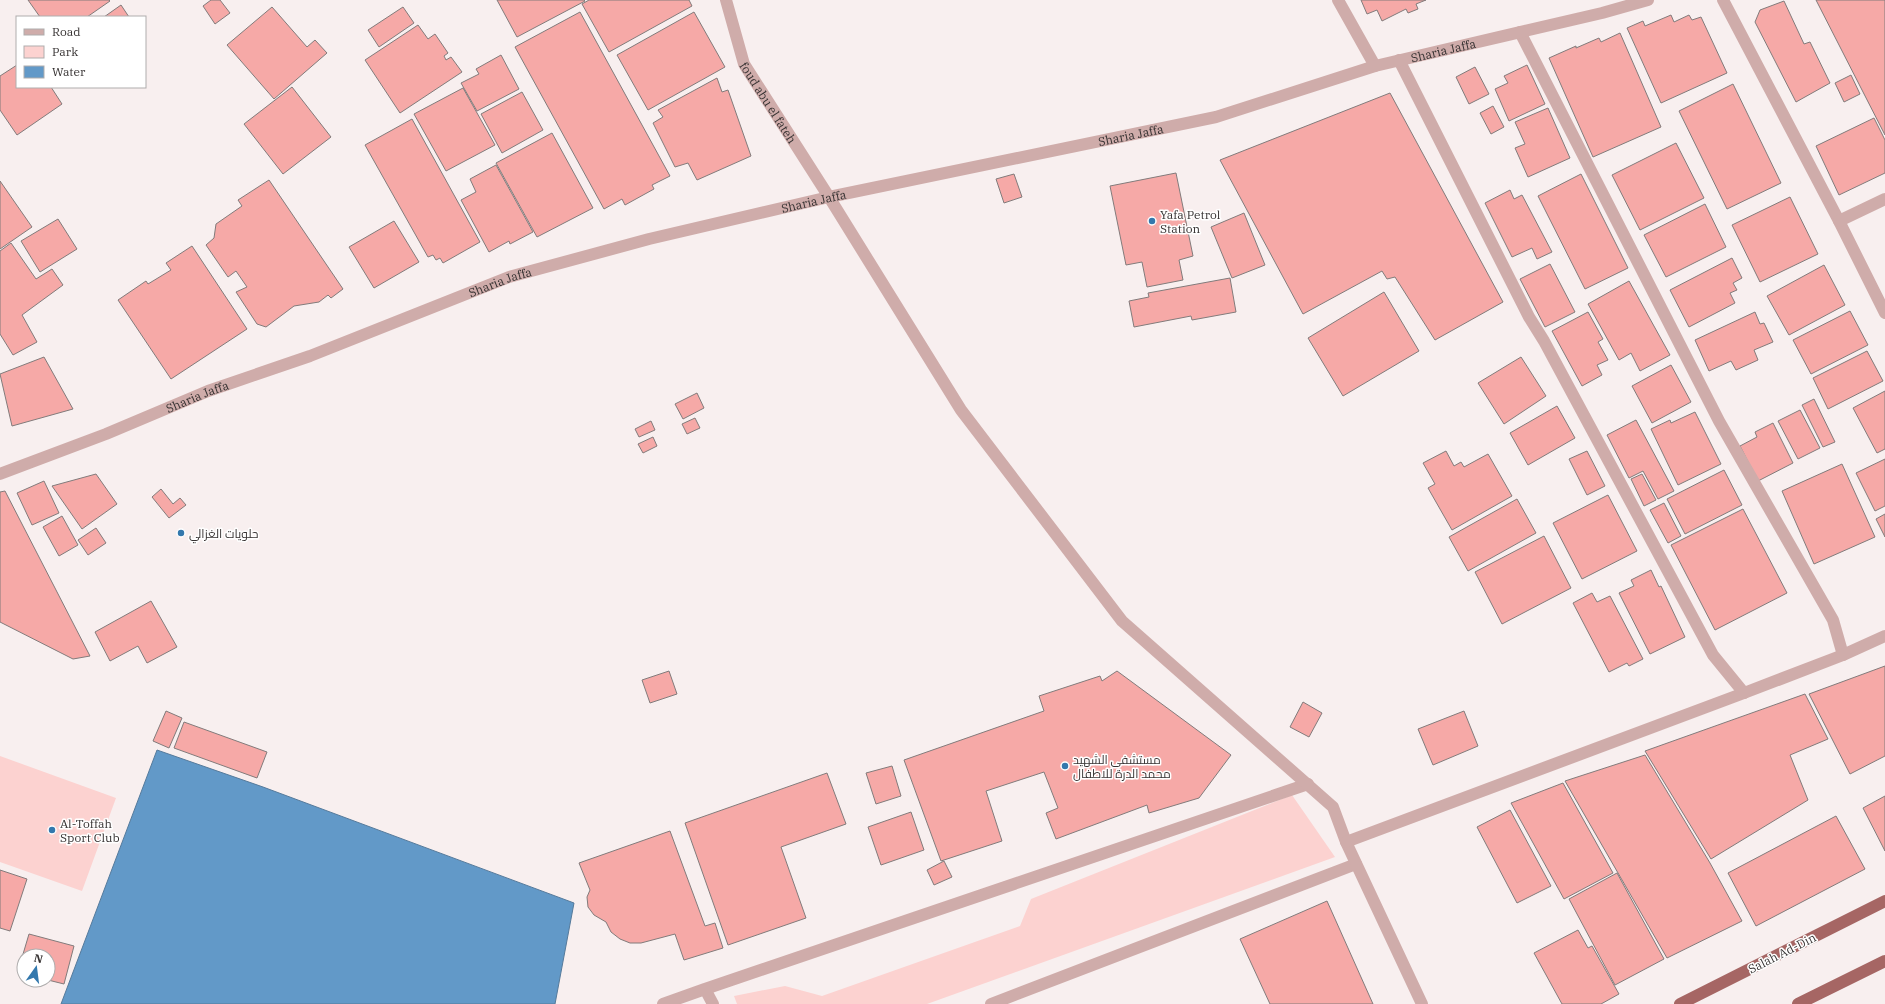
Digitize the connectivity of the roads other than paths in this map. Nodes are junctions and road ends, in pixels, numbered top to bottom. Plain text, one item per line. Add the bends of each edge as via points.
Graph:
1 (726, 0) edge
2 (1338, 0) edge
3 (1648, 0) edge
4 (1723, 0) edge
5 (1520, 32) junction
6 (1398, 60) junction
7 (1375, 66) junction
8 (829, 197) junction
9 (1885, 199) edge
10 (1839, 221) junction
11 (1885, 313) edge
12 (0, 474) edge
13 (1885, 636) edge
14 (1843, 655) junction
15 (1744, 693) junction
16 (1308, 784) junction
17 (1346, 842) junction
18 (1356, 864) junction
19 (1885, 901) edge
20 (1885, 961) edge
21 (705, 989) junction
22 (663, 1004) edge
23 (713, 1004) edge
24 (991, 1004) edge
25 (1422, 1004) edge
26 (1680, 1004) edge
27 (1798, 1004) edge

1 - 8 street, foud abu el fateh via 744,64
2 - 7 street
3 - 5 street, Sharia Jaffa
4 - 10 street
5 - 6 street, Sharia Jaffa
5 - 14 street via 1719,421 1833,620
6 - 7 street, Sharia Jaffa
6 - 15 street via 1529,317 1713,655
7 - 8 street, Sharia Jaffa via 1216,117
8 - 12 street, Sharia Jaffa via 649,239 509,277 310,356 208,391 106,434
8 - 16 street, foud abu el fateh via 960,410 1122,621
9 - 10 street
10 - 11 street
13 - 14 street
14 - 15 street
15 - 17 street
16 - 17 street, foud abu el fateh via 1333,807
16 - 21 street
17 - 18 street, foud abu el fateh
18 - 24 street
18 - 25 street, foud abu el fateh
19 - 26 highway, Salah Ad-Din
20 - 27 highway
21 - 22 street
21 - 23 street

